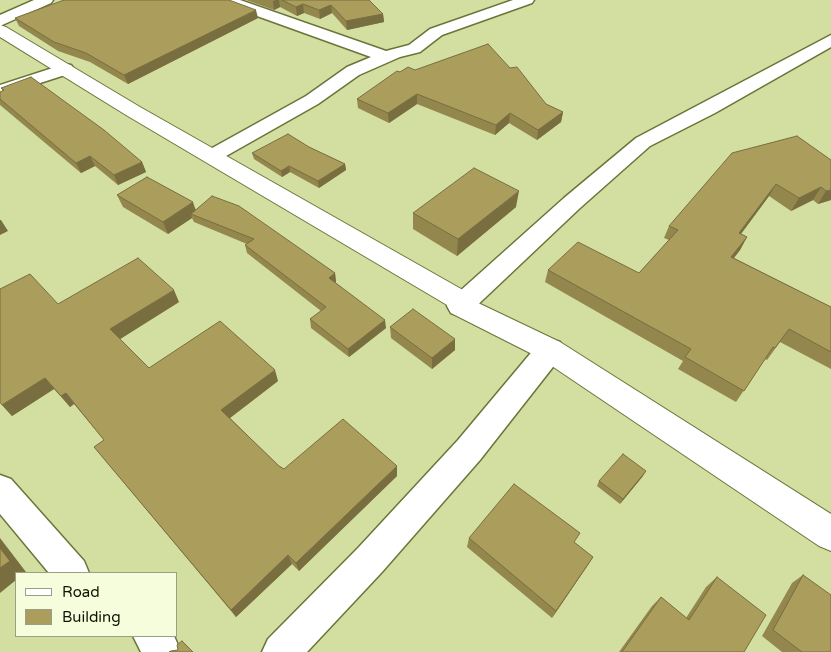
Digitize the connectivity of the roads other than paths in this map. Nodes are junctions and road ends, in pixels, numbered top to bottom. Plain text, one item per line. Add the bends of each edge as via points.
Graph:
1 (46, 0) edge
2 (226, 0) edge
3 (527, 0) edge
4 (0, 21) edge
5 (0, 30) edge
6 (831, 40) edge
7 (387, 57) junction
8 (65, 69) junction
9 (0, 91) edge
10 (212, 156) junction
11 (460, 306) junction
12 (550, 350) junction
13 (0, 490) edge
14 (831, 534) edge
15 (71, 572) edge
16 (153, 637) edge
17 (162, 652) edge
18 (281, 652) edge

1 - 4 street
2 - 7 street
3 - 7 street via 436,32 414,49
5 - 8 street
6 - 11 street via 643,142
7 - 10 street via 353,71 312,100
8 - 9 street
8 - 10 street
10 - 11 street via 461,301
11 - 12 street
12 - 14 street
12 - 18 street via 469,450
13 - 15 street
16 - 17 street

